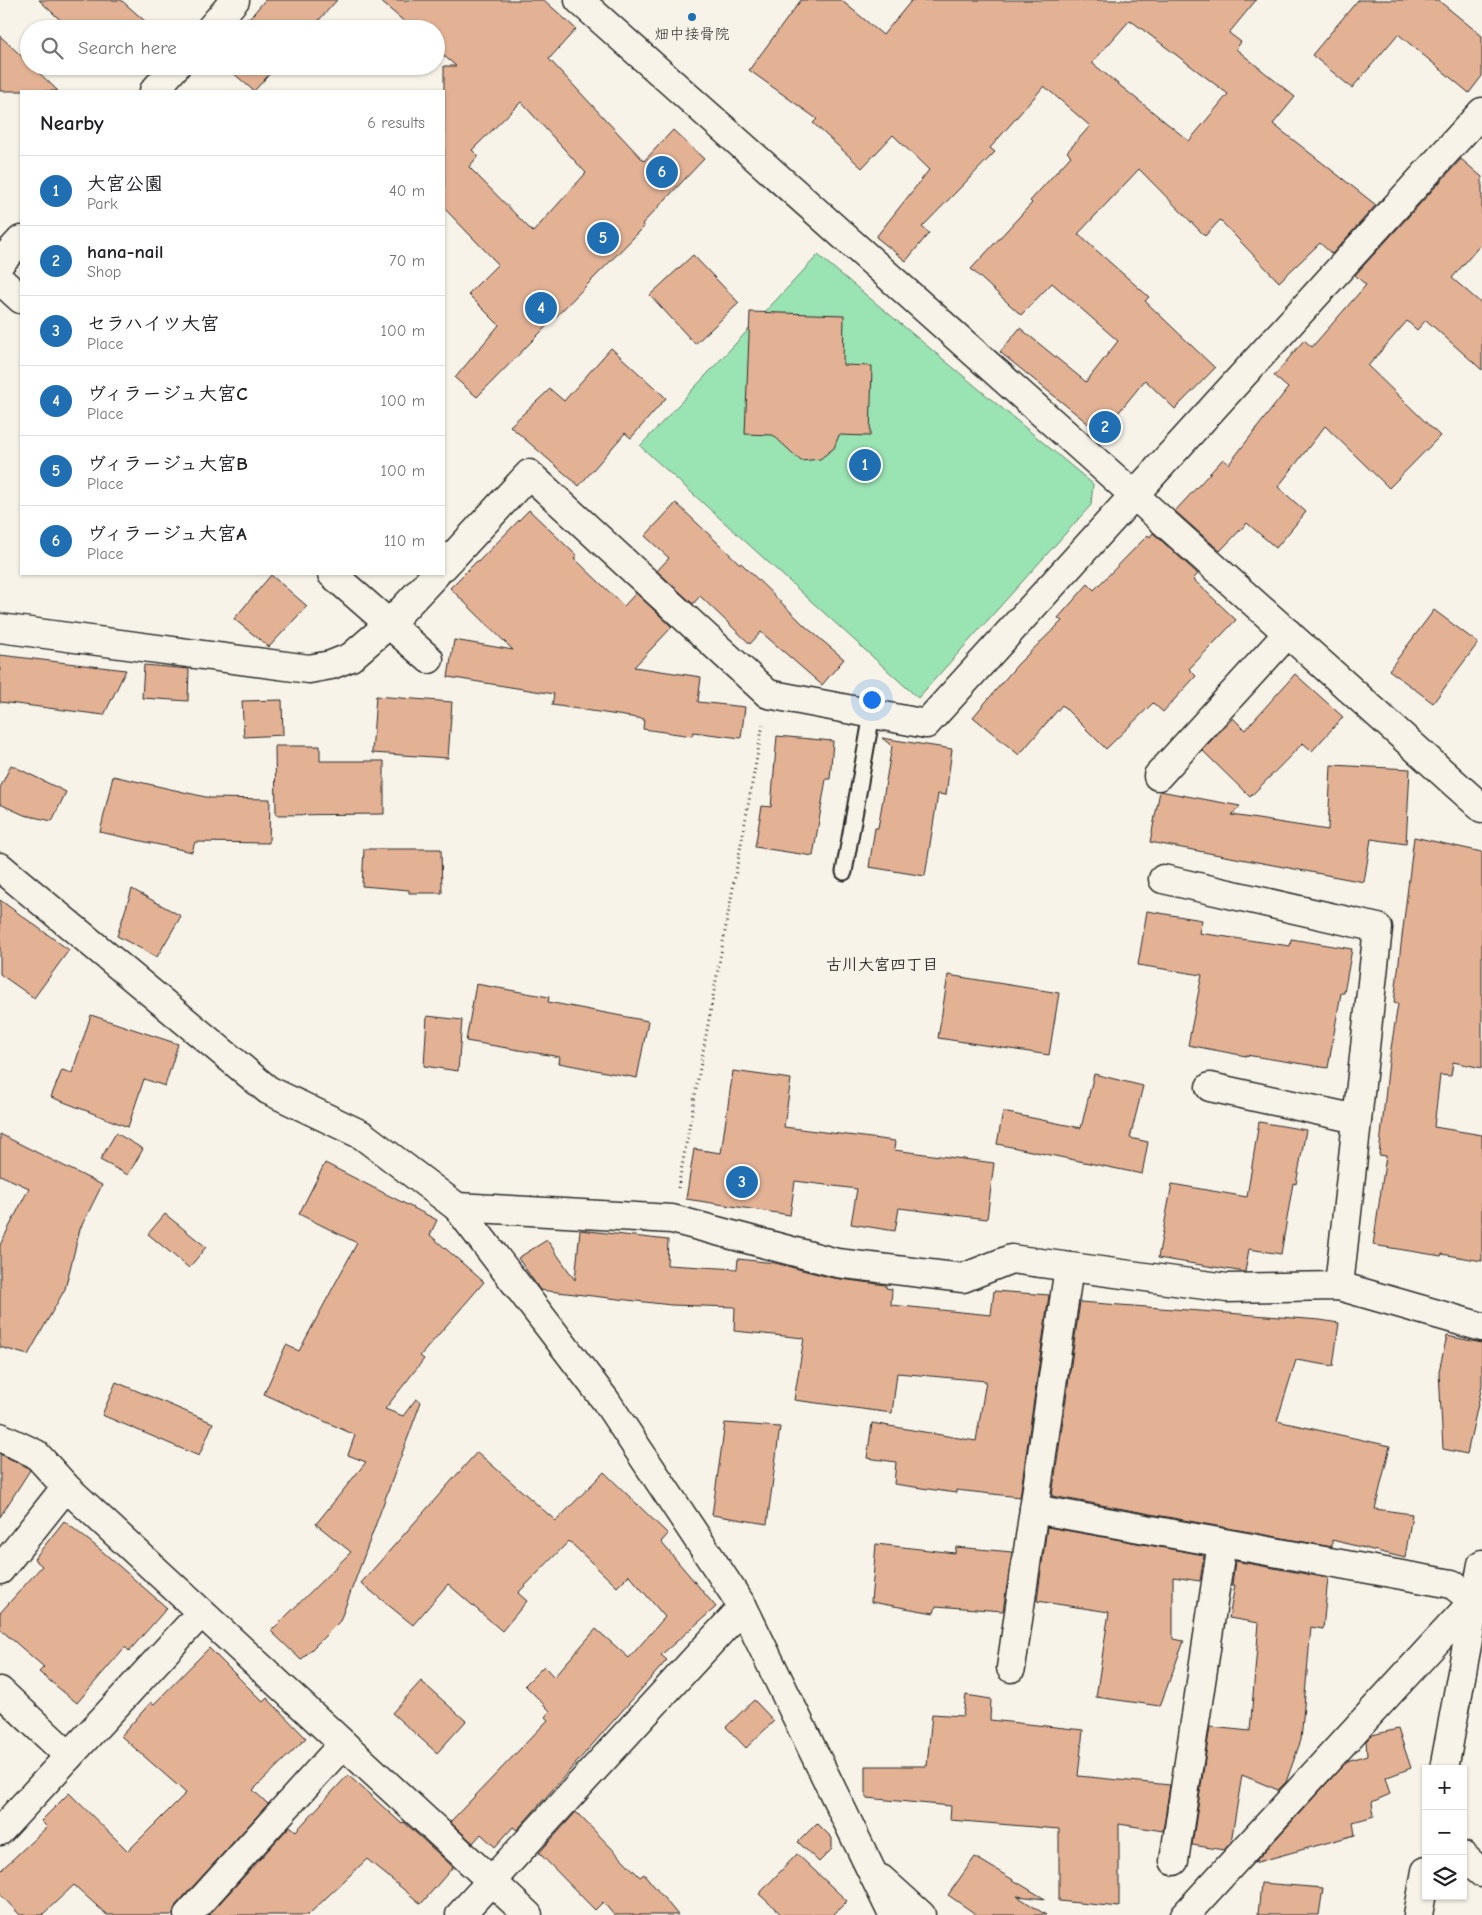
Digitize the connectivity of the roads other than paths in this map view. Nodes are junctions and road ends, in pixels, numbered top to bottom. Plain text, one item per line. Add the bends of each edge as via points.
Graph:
1 (235, 0) edge
2 (579, 0) edge
3 (218, 20) edge
4 (168, 75) edge
5 (155, 90) edge
6 (1482, 112) edge
7 (20, 241) edge
8 (0, 264) edge
9 (0, 280) edge
10 (20, 298) edge
11 (1134, 495) junction
12 (445, 565) edge
13 (333, 575) edge
14 (435, 575) edge
15 (390, 624) junction
16 (0, 628) edge
17 (1288, 634) junction
18 (430, 660) dead end
19 (872, 714) junction
20 (1158, 776) dead end
21 (1482, 808) edge
22 (0, 867) edge
23 (844, 872) dead end
24 (1163, 879) dead end
25 (1210, 1087) dead end
26 (1357, 1119) junction
27 (457, 1207) junction
28 (1069, 1267) junction
29 (1339, 1286) junction
30 (1482, 1327) edge
31 (0, 1437) edge
32 (66, 1487) junction
33 (1034, 1509) junction
34 (1222, 1543) junction
35 (1482, 1564) edge
36 (0, 1570) edge
37 (1479, 1600) edge
38 (743, 1607) junction
39 (201, 1613) junction
40 (1011, 1668) dead end
41 (0, 1691) edge
42 (343, 1744) junction
43 (69, 1756) junction
44 (1445, 1765) edge
45 (0, 1831) edge
46 (1467, 1860) edge
47 (1174, 1861) dead end
48 (872, 1871) junction
49 (1482, 1873) edge
50 (491, 1882) junction
51 (1422, 1892) edge
52 (188, 1915) edge
53 (460, 1915) edge
54 (528, 1915) edge
55 (893, 1915) edge
56 (921, 1915) edge
57 (1185, 1915) edge
58 (1418, 1915) edge

1 - 3 street
2 - 11 street
4 - 5 street
6 - 11 street
7 - 8 street
9 - 10 street
11 - 17 street
11 - 19 street via 926,724
12 - 19 street via 529,474 768,694
13 - 15 street
14 - 15 street
15 - 16 street via 351,657 309,669
15 - 18 street
17 - 20 street
17 - 21 street
19 - 23 lane
22 - 27 street via 268,1090 362,1135
24 - 26 street via 1378,928
25 - 26 street
26 - 29 street
27 - 28 street via 672,1219 837,1263 963,1278 1011,1259
27 - 38 street via 606,1402
28 - 29 street via 1226,1288
28 - 33 street
29 - 30 street
31 - 32 street via 36,1454
32 - 36 street
32 - 39 street
33 - 34 street
33 - 40 street
34 - 37 street via 1452,1584
34 - 47 street
35 - 37 street
37 - 44 street
37 - 57 street
38 - 48 street
38 - 50 street
39 - 42 street
39 - 43 street
41 - 43 street
42 - 50 street
42 - 52 street
43 - 45 street
46 - 49 street
48 - 55 street
48 - 56 street
50 - 53 street
50 - 54 street
51 - 58 street

